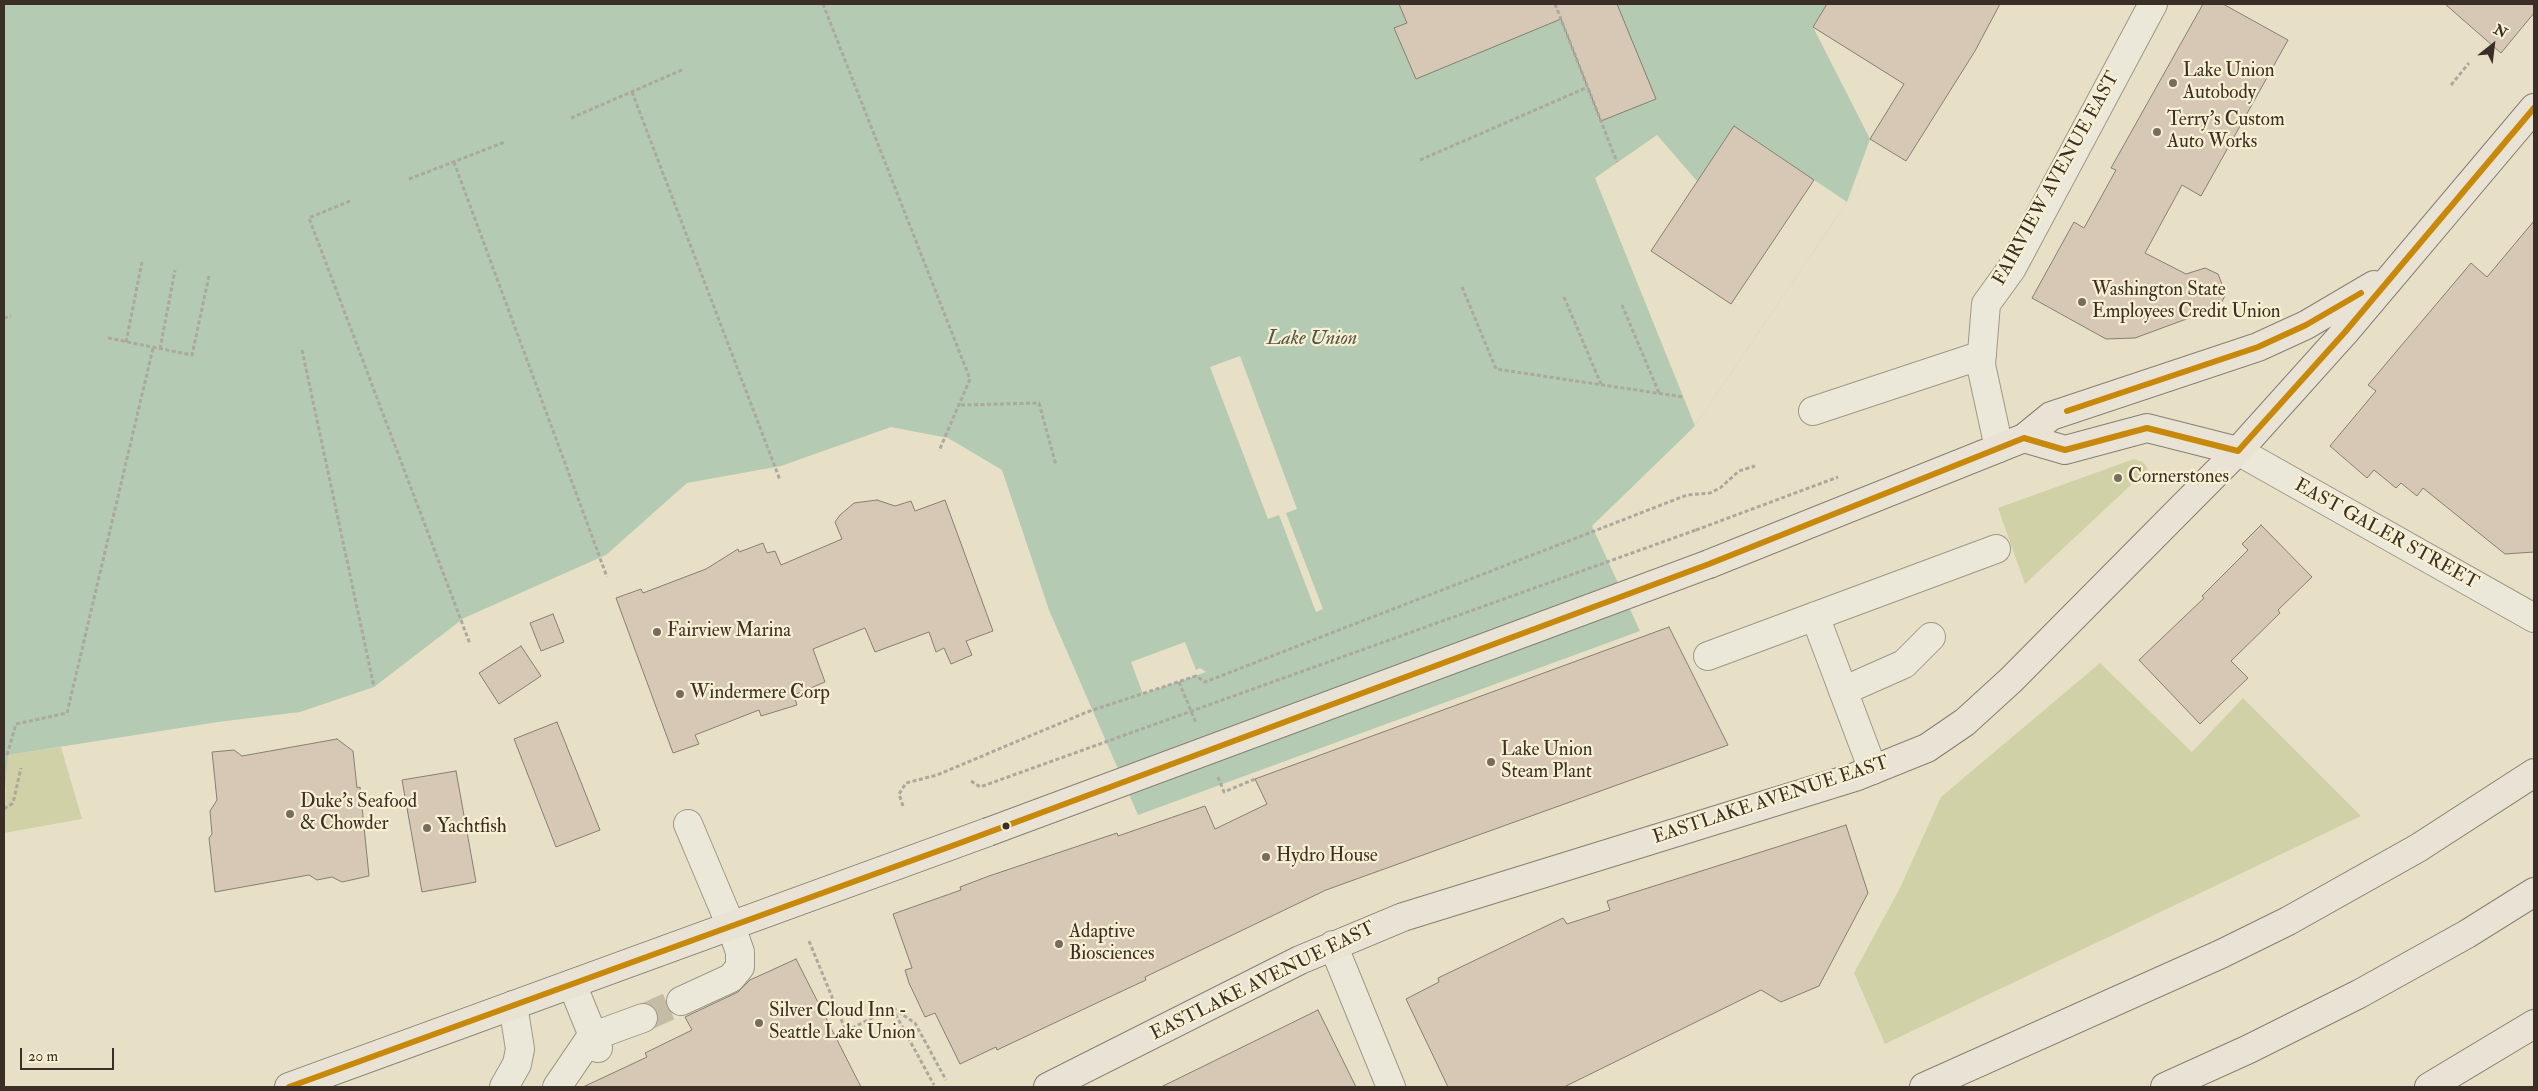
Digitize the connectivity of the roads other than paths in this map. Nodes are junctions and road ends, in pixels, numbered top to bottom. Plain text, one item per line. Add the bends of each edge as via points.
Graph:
1 (2153, 4) edge
2 (2534, 108) edge
3 (2396, 270) junction
4 (1982, 355) junction
5 (1813, 411) dead end
6 (2024, 438) junction
7 (1999, 448) junction
8 (2238, 451) junction
9 (1996, 549) dead end
10 (1815, 616) junction
11 (2534, 618) edge
12 (1931, 637) dead end
13 (1708, 656) dead end
14 (1843, 691) junction
15 (1873, 770) junction
16 (2534, 773) edge
17 (688, 824) dead end
18 (2527, 897) edge
19 (731, 926) junction
20 (1334, 945) junction
21 (572, 984) junction
22 (681, 1001) tunnel mouth
23 (513, 1005) junction
24 (643, 1018) tunnel mouth
25 (2534, 1024) edge
26 (594, 1043) junction
27 (289, 1087) edge
28 (504, 1087) edge
29 (558, 1087) edge
30 (1048, 1087) edge
31 (1390, 1087) edge
32 (1924, 1087) edge
33 (2166, 1087) edge
34 (2429, 1087) edge

1 - 4 street, FAIRVIEW AVENUE EAST via 2012,268 1986,304
2 - 3 main road, EASTLAKE AVENUE EAST
3 - 6 main road via 2314,320 2258,347 2051,416
3 - 8 main road, EASTLAKE AVENUE EAST
4 - 5 street
4 - 7 street, FAIRVIEW AVENUE EAST via 1981,366
6 - 7 main road
6 - 8 main road via 2065,450 2147,428
7 - 19 main road, bridge via 1710,564
8 - 11 street, EAST GALER STREET
8 - 15 main road, EASTLAKE AVENUE EAST via 2011,680 1965,722 1927,748
9 - 10 street
10 - 13 street
10 - 14 street
12 - 14 street via 1904,664
14 - 15 street
15 - 20 main road, EASTLAKE AVENUE EAST via 1403,917
16 - 32 main road via 2418,848 2288,921
17 - 19 street
18 - 33 main road via 2359,994
19 - 21 main road
19 - 22 street via 740,952 740,967 731,978
20 - 30 main road, EASTLAKE AVENUE EAST
20 - 31 street
21 - 23 main road
21 - 26 street
23 - 27 main road
23 - 28 street via 520,1049 517,1064
24 - 26 street
25 - 34 main road
26 - 29 street

